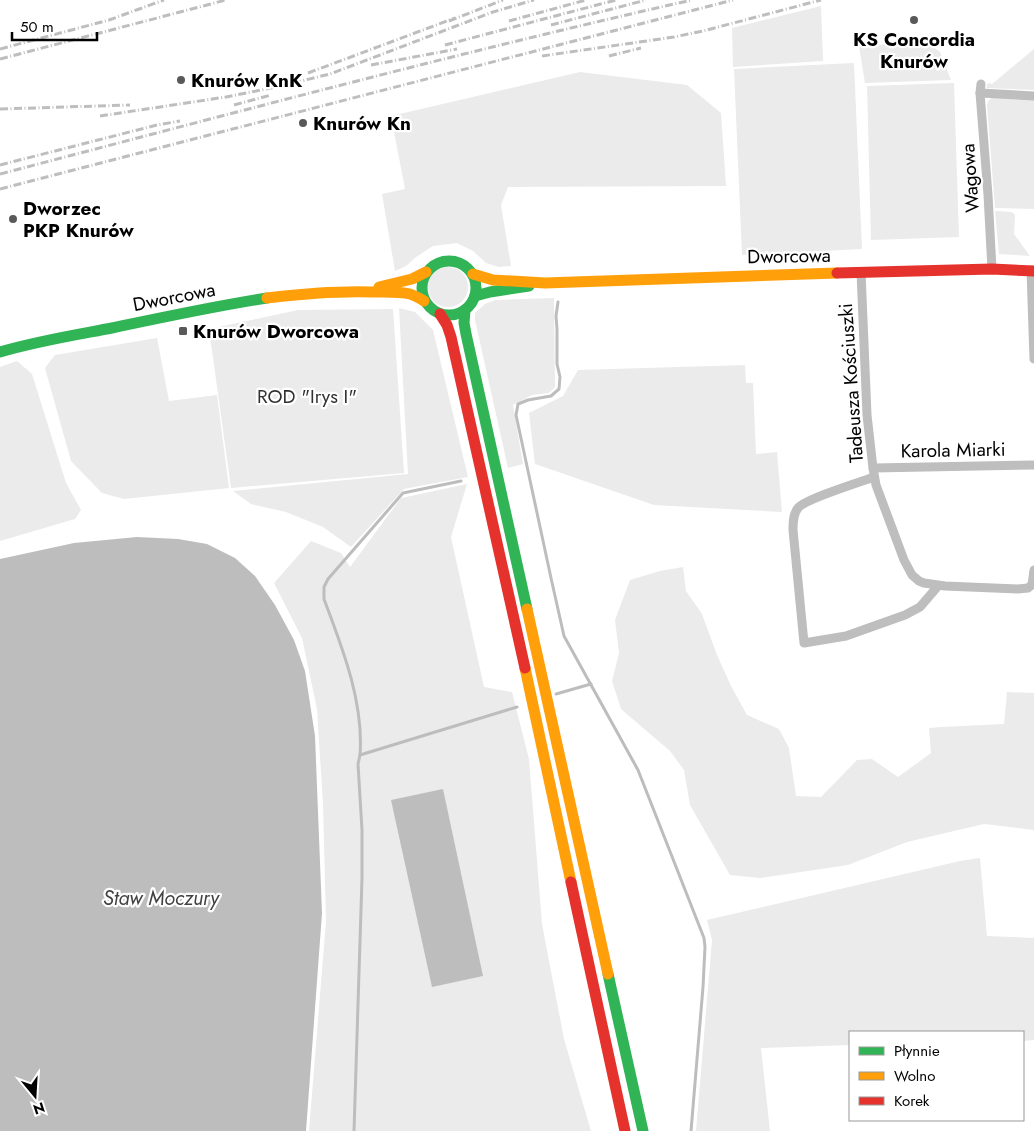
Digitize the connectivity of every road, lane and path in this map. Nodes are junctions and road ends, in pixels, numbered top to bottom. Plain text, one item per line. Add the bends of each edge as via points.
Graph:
1 (981, 84) dead end
2 (980, 93) junction
3 (1034, 96) edge
4 (992, 269) junction
5 (1032, 270) edge
6 (426, 272) junction
7 (861, 272) junction
8 (473, 274) junction
9 (545, 283) junction
10 (356, 291) junction
11 (475, 296) junction
12 (424, 301) junction
13 (465, 310) junction
14 (440, 314) junction
15 (0, 352) edge
16 (1034, 359) edge
17 (1034, 465) edge
18 (873, 472) junction
19 (1034, 570) edge
20 (1033, 584) edge
21 (938, 586) junction
22 (625, 1131) edge
23 (643, 1131) edge

1 - 2 street, Wagowa
2 - 3 street
2 - 4 street, Wagowa
4 - 5 main road, Dworcowa
4 - 7 main road, Dworcowa
5 - 16 street
6 - 8 main road via 438,262 454,261
6 - 10 main road, Dworcowa via 398,283
6 - 12 main road via 421,287
7 - 9 main road, Dworcowa
7 - 18 street, Tadeusza Kościuszki via 867,415
8 - 9 main road, Dworcowa via 493,280
8 - 11 main road
9 - 11 main road, Dworcowa
10 - 12 main road, Dworcowa via 416,295
10 - 15 main road, Dworcowa via 302,293 256,300
11 - 13 main road
12 - 14 main road
13 - 14 main road via 453,315
13 - 23 main road via 466,334
14 - 22 main road via 452,337
17 - 18 street, Karola Miarki
18 - 21 street, Tadeusza Kościuszki via 909,571 916,579
18 - 21 street, Karola Miarki via 798,507 794,516 804,643 846,636 905,615 920,607
19 - 20 street
20 - 21 street, Tadeusza Kościuszki via 1023,589

